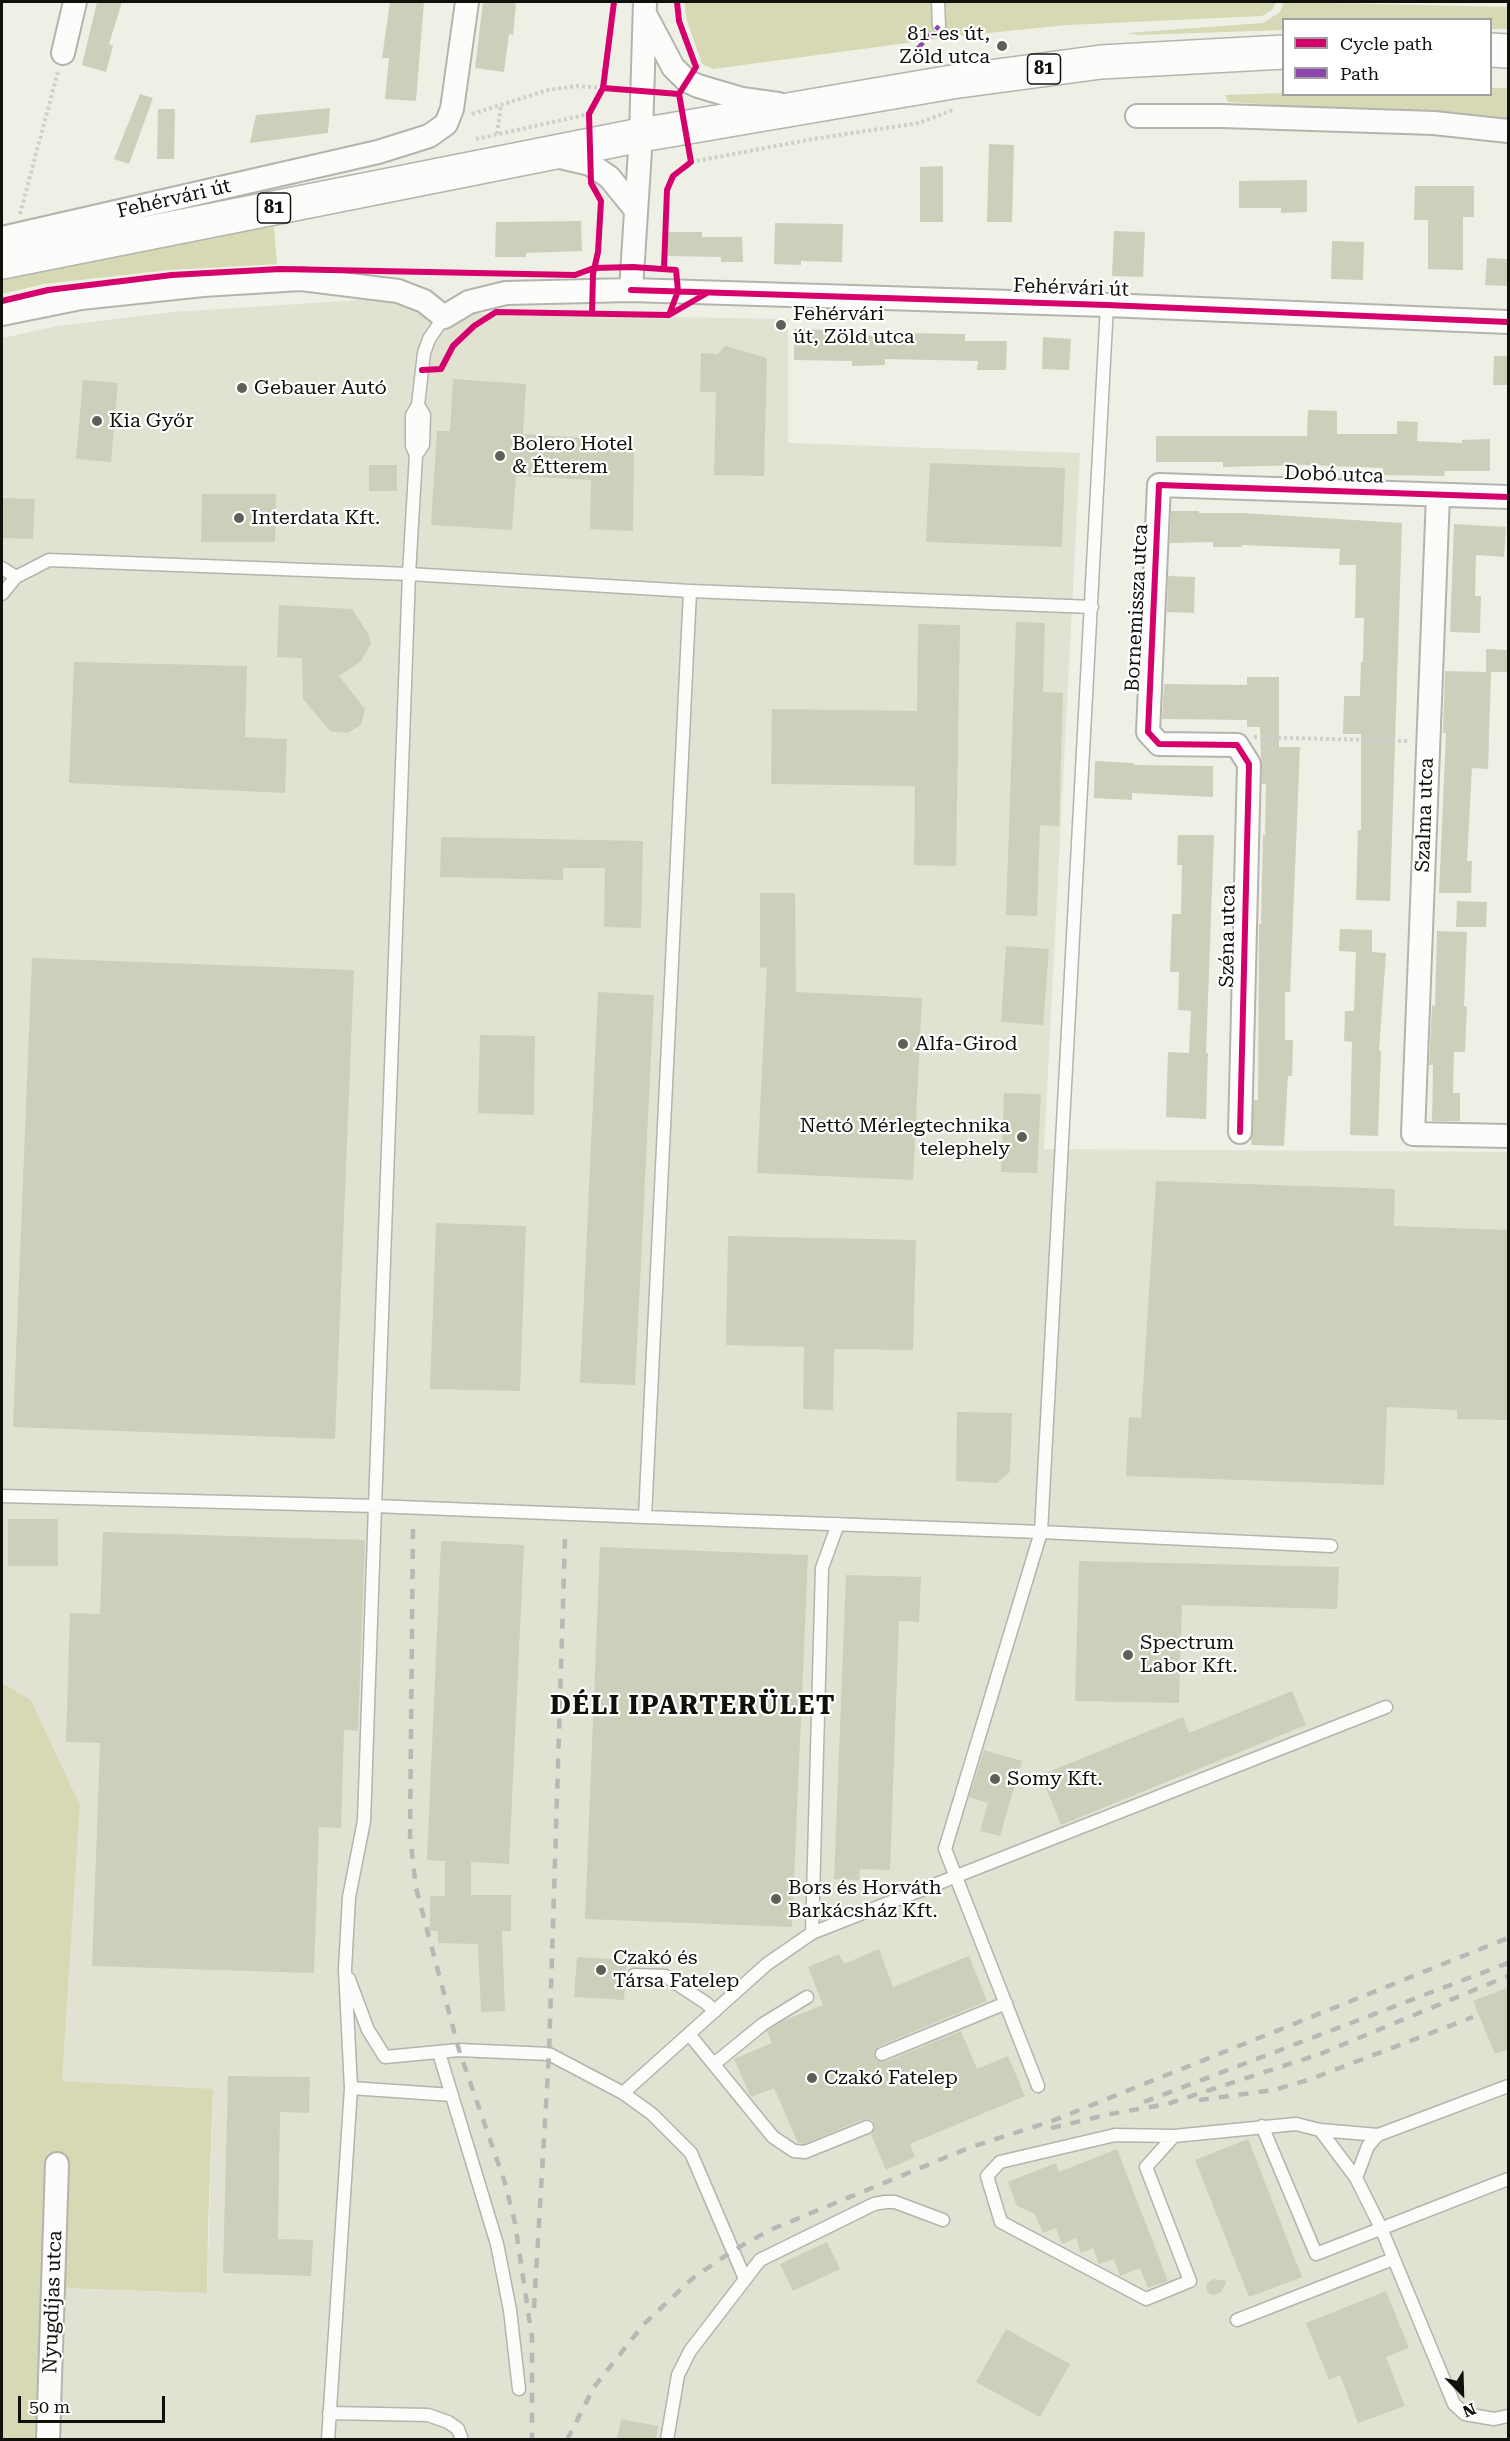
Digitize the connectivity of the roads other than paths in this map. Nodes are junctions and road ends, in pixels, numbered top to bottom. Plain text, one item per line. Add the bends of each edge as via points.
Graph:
1 (75, 2) edge
2 (467, 2) edge
3 (938, 2) edge
4 (645, 7) edge
5 (939, 26) dead end
6 (1492, 50) edge
7 (1509, 51) edge
8 (1282, 52) edge
9 (63, 53) road end
10 (807, 107) junction
11 (1137, 116) dead end
12 (1509, 131) edge
13 (641, 135) junction
14 (547, 154) junction
15 (636, 210) junction
16 (6, 245) edge
17 (631, 290) junction
18 (1107, 305) junction
19 (2, 314) edge
20 (444, 317) junction
21 (1509, 322) edge
22 (1159, 486) joint
23 (1438, 495) junction
24 (1509, 497) edge
25 (2, 568) edge
26 (409, 574) junction
27 (16, 577) junction
28 (690, 591) junction
29 (2, 594) edge
30 (1092, 607) junction
31 (1237, 745) joint
32 (1240, 1132) dead end
33 (1509, 1136) edge
34 (2, 1496) edge
35 (375, 1506) junction
36 (645, 1516) junction
37 (838, 1524) junction
38 (1041, 1532) junction
39 (1331, 1546) dead end
40 (1386, 1707) dead end
41 (955, 1877) junction
42 (812, 1933) junction
43 (345, 1969) junction
44 (634, 1975) dead end
45 (807, 1996) dead end
46 (1006, 2003) junction
47 (715, 2011) junction
48 (689, 2034) junction
49 (439, 2053) junction
50 (882, 2054) dead end
51 (714, 2064) junction
52 (1038, 2086) dead end
53 (1509, 2086) edge
54 (351, 2088) junction
55 (623, 2093) junction
56 (452, 2095) junction
57 (1262, 2126) junction
58 (867, 2127) dead end
59 (1320, 2130) junction
60 (1378, 2135) junction
61 (1174, 2136) junction
62 (57, 2164) dead end
63 (1356, 2178) junction
64 (1509, 2179) edge
65 (943, 2220) dead end
66 (1381, 2228) junction
67 (1393, 2259) junction
68 (745, 2279) junction
69 (1237, 2320) dead end
70 (519, 2389) dead end
71 (329, 2413) junction
72 (1509, 2416) edge
73 (48, 2439) edge
74 (328, 2439) edge
75 (462, 2439) edge
76 (667, 2439) edge

1 - 9 street
2 - 16 street, Fehérvári út via 452,109 446,124 429,136
3 - 5 lane
4 - 10 street via 673,67 687,81 742,99
4 - 13 street
6 - 7 main road
8 - 10 main road, 81 via 1101,62
10 - 13 main road, 81
11 - 12 street via 1434,123
13 - 14 main road, 81 via 589,130
13 - 15 street
14 - 15 street via 590,164 609,177
14 - 16 main road, 81
15 - 17 street
17 - 18 street, Fehérvári út
17 - 20 street, Fehérvári út via 506,293 469,302
18 - 21 street, Fehérvári út
18 - 30 lane
19 - 20 street via 92,297 301,279 398,291 424,301
20 - 26 lane via 424,353 418,405 412,415 412,446 416,454
22 - 23 street, Dobó utca
22 - 31 street, Bornemissza utca via 1148,732 1159,744
23 - 24 street, Dobó utca
23 - 33 street, Szalma utca via 1413,1134
25 - 27 lane
26 - 27 lane via 49,560
26 - 28 lane
26 - 35 lane
27 - 29 lane
28 - 30 lane
28 - 36 lane
30 - 38 lane
31 - 32 street, Széna utca via 1249,764
34 - 35 lane
35 - 36 lane
35 - 43 lane via 364,1821 349,1897
36 - 37 lane
37 - 38 lane
37 - 42 lane via 822,1568
38 - 39 lane
38 - 41 lane via 945,1849
40 - 41 lane
41 - 42 lane
41 - 46 lane
42 - 47 lane via 767,1964
43 - 49 lane via 368,2030 384,2057
43 - 54 lane
44 - 47 lane via 665,1976
45 - 51 lane via 763,2024
46 - 50 lane
46 - 52 lane
47 - 48 lane
48 - 51 lane
48 - 55 lane
49 - 55 lane via 459,2050 549,2054
49 - 56 lane
51 - 58 lane via 773,2137 795,2151 805,2151
53 - 60 lane
54 - 56 lane
54 - 71 lane
55 - 68 lane via 652,2114 691,2153
56 - 70 lane via 496,2244 510,2310
57 - 59 lane via 1296,2124
57 - 61 lane
57 - 66 lane via 1316,2254
59 - 60 lane
59 - 63 lane
60 - 63 lane via 1368,2146
61 - 61 lane via 1115,2135 1000,2162 987,2176 1001,2222 1146,2299 1190,2281 1146,2168
62 - 73 street, Nyugdíjas utca
63 - 66 lane
64 - 66 lane
65 - 68 lane via 896,2202 874,2204 760,2260
66 - 67 lane
67 - 69 lane
67 - 72 lane via 1454,2404 1465,2414 1494,2419
68 - 76 lane via 690,2351 678,2375
71 - 74 lane
71 - 75 lane via 428,2415 458,2429

